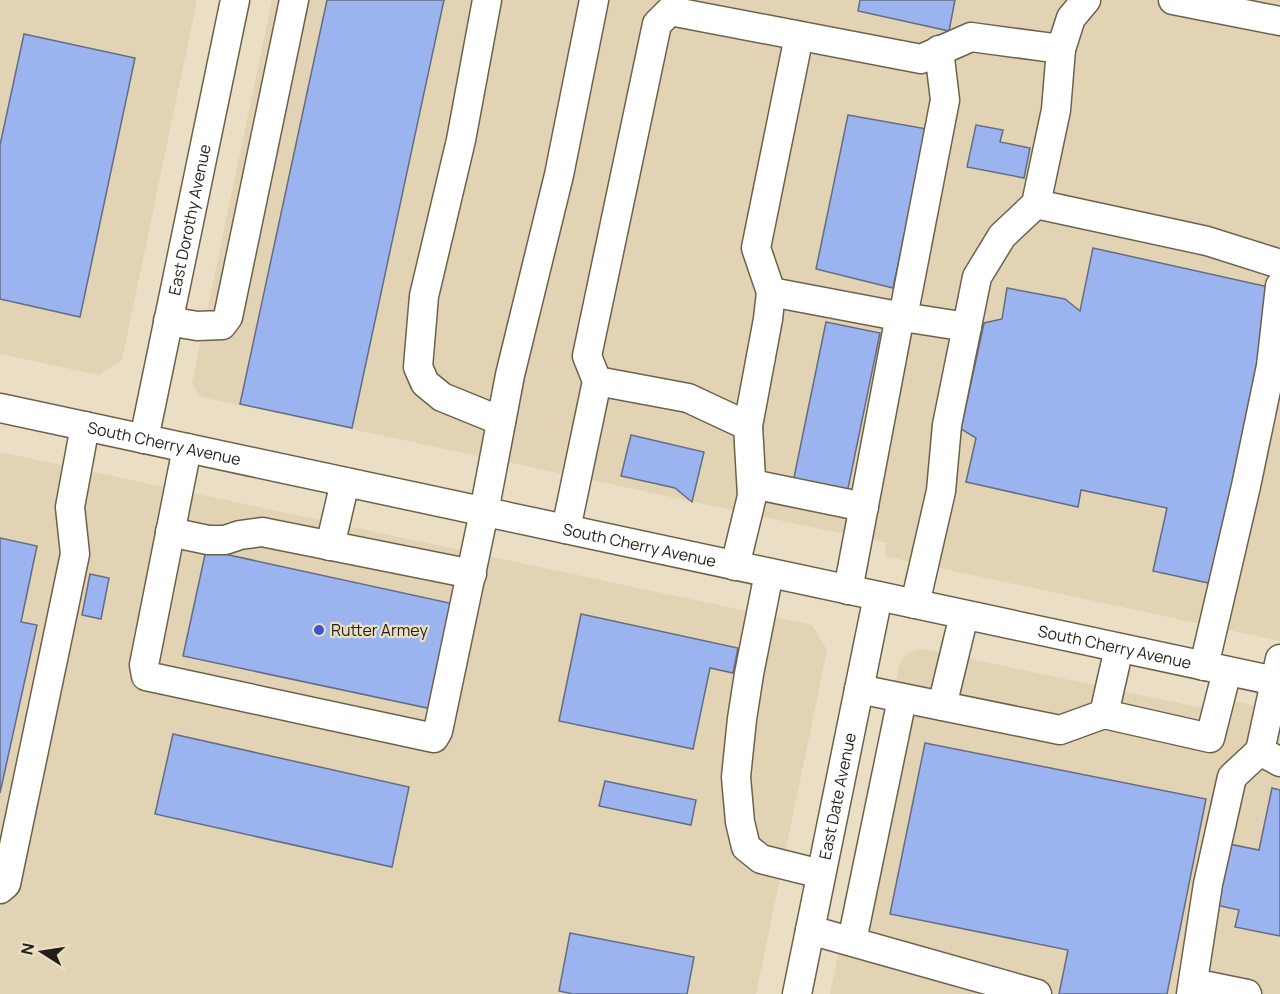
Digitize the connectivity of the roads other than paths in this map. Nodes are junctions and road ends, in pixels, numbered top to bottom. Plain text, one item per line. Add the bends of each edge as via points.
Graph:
1 (235, 0) edge
2 (294, 0) edge
3 (487, 0) edge
4 (594, 0) edge
5 (1086, 0) edge
6 (1173, 0) edge
7 (1280, 21) edge
8 (799, 36) junction
9 (1061, 49) junction
10 (939, 50) junction
11 (1036, 204) junction
12 (1280, 264) edge
13 (1280, 286) edge
14 (771, 292) junction
15 (903, 317) junction
16 (168, 321) junction
17 (967, 327) junction
18 (597, 381) junction
19 (0, 408) edge
20 (501, 421) junction
21 (85, 426) junction
22 (748, 426) junction
23 (144, 439) junction
24 (187, 448) junction
25 (345, 482) junction
26 (752, 484) junction
27 (864, 507) junction
28 (484, 512) junction
29 (566, 529) junction
30 (170, 532) junction
31 (330, 546) junction
32 (735, 566) junction
33 (769, 573) junction
34 (472, 574) junction
35 (848, 590) junction
36 (878, 596) junction
37 (915, 604) junction
38 (964, 615) junction
39 (1119, 648) junction
40 (1215, 668) junction
41 (1278, 674) edge
42 (859, 689) junction
43 (902, 699) junction
44 (942, 706) junction
45 (1104, 714) junction
46 (1270, 756) edge
47 (821, 874) junction
48 (0, 889) edge
49 (810, 930) junction
50 (852, 941) junction
51 (1192, 989) edge
52 (797, 994) edge
53 (1037, 994) edge
54 (1247, 994) edge

1 - 16 street, East Dorothy Avenue
2 - 16 street via 228,317 222,325
3 - 20 street via 461,140 424,296 418,367 425,382 442,397
4 - 20 street via 559,175
5 - 9 street via 1071,18
6 - 7 street
8 - 10 street via 921,59
8 - 14 street via 756,248
8 - 18 street via 670,11 657,24 587,356
9 - 10 street via 971,38
9 - 11 street via 1056,110
10 - 15 street via 945,100
11 - 12 street via 1207,241
11 - 17 street via 1002,236 977,277
13 - 40 street via 1271,366
14 - 15 street
14 - 22 street
15 - 17 street
15 - 27 street via 898,326
16 - 23 street, East Dorothy Avenue
17 - 37 street via 947,425 941,491
18 - 22 street via 688,398
18 - 29 street
19 - 21 street, South Cherry Avenue
20 - 28 street
21 - 23 street, South Cherry Avenue
21 - 48 street via 70,507 75,554 6,884
22 - 26 street
23 - 24 street, South Cherry Avenue
24 - 25 street, South Cherry Avenue
24 - 30 street
25 - 28 street, South Cherry Avenue
25 - 31 street
26 - 27 street
26 - 32 street
27 - 35 street
28 - 29 street, South Cherry Avenue
28 - 34 street
29 - 32 street, South Cherry Avenue
30 - 31 street via 225,540 262,532
30 - 34 street via 144,664 146,676 434,738
31 - 34 street
32 - 33 street, South Cherry Avenue
33 - 35 street, South Cherry Avenue
33 - 47 street via 742,719 736,777 740,822 746,847 761,859
35 - 36 street, South Cherry Avenue
36 - 37 street, South Cherry Avenue
36 - 42 street, East Date Avenue
37 - 38 street, South Cherry Avenue
38 - 39 street, South Cherry Avenue
38 - 44 street
39 - 40 street, South Cherry Avenue
39 - 45 street
40 - 41 street, South Cherry Avenue
40 - 45 street via 1210,738
41 - 46 street
42 - 43 street
42 - 47 street, East Date Avenue
43 - 44 street
43 - 50 street
44 - 45 street via 1060,730
46 - 51 street via 1232,777 1208,884
47 - 49 street, East Date Avenue
49 - 50 street
49 - 52 street, East Date Avenue
50 - 53 street
51 - 54 street

